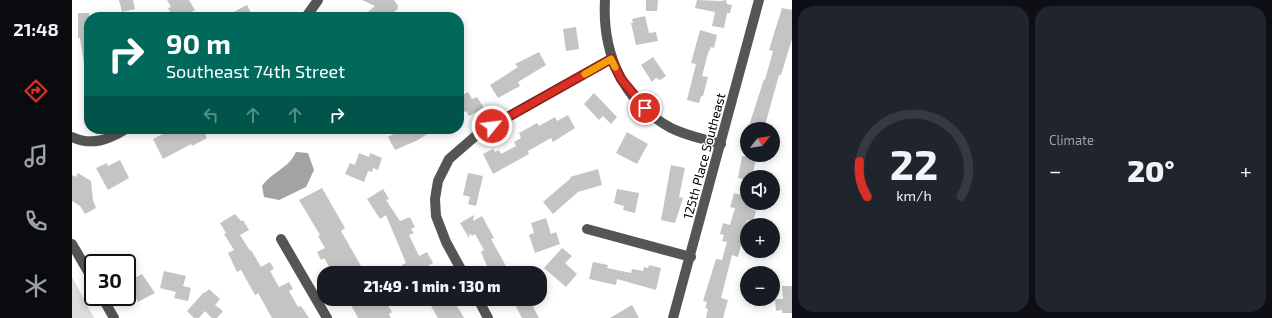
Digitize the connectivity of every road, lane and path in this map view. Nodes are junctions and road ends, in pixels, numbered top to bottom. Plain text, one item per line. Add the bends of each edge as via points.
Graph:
1 (318, 0) edge
2 (605, 0) edge
3 (758, 0) edge
4 (310, 12) edge
5 (611, 59) junction
6 (114, 134) edge
7 (72, 136) edge
8 (721, 144) junction
9 (587, 229) dead end
10 (281, 239) dead end
11 (72, 244) edge
12 (691, 257) junction
13 (84, 265) edge
14 (459, 266) edge
15 (107, 306) edge
16 (482, 306) edge
17 (114, 318) edge
18 (327, 318) edge
19 (488, 318) edge
20 (673, 318) edge

1 - 4 street
2 - 5 street via 606,34
3 - 8 street, 125th Place Southeast
5 - 8 street via 636,100 653,116 671,128
5 - 14 street via 479,133 449,158 438,181 436,216 443,236
6 - 7 street via 96,142 86,142
8 - 12 street, 125th Place Southeast
9 - 12 street
10 - 18 street
11 - 13 street
12 - 20 street, 125th Place Southeast
15 - 17 street
16 - 19 street

